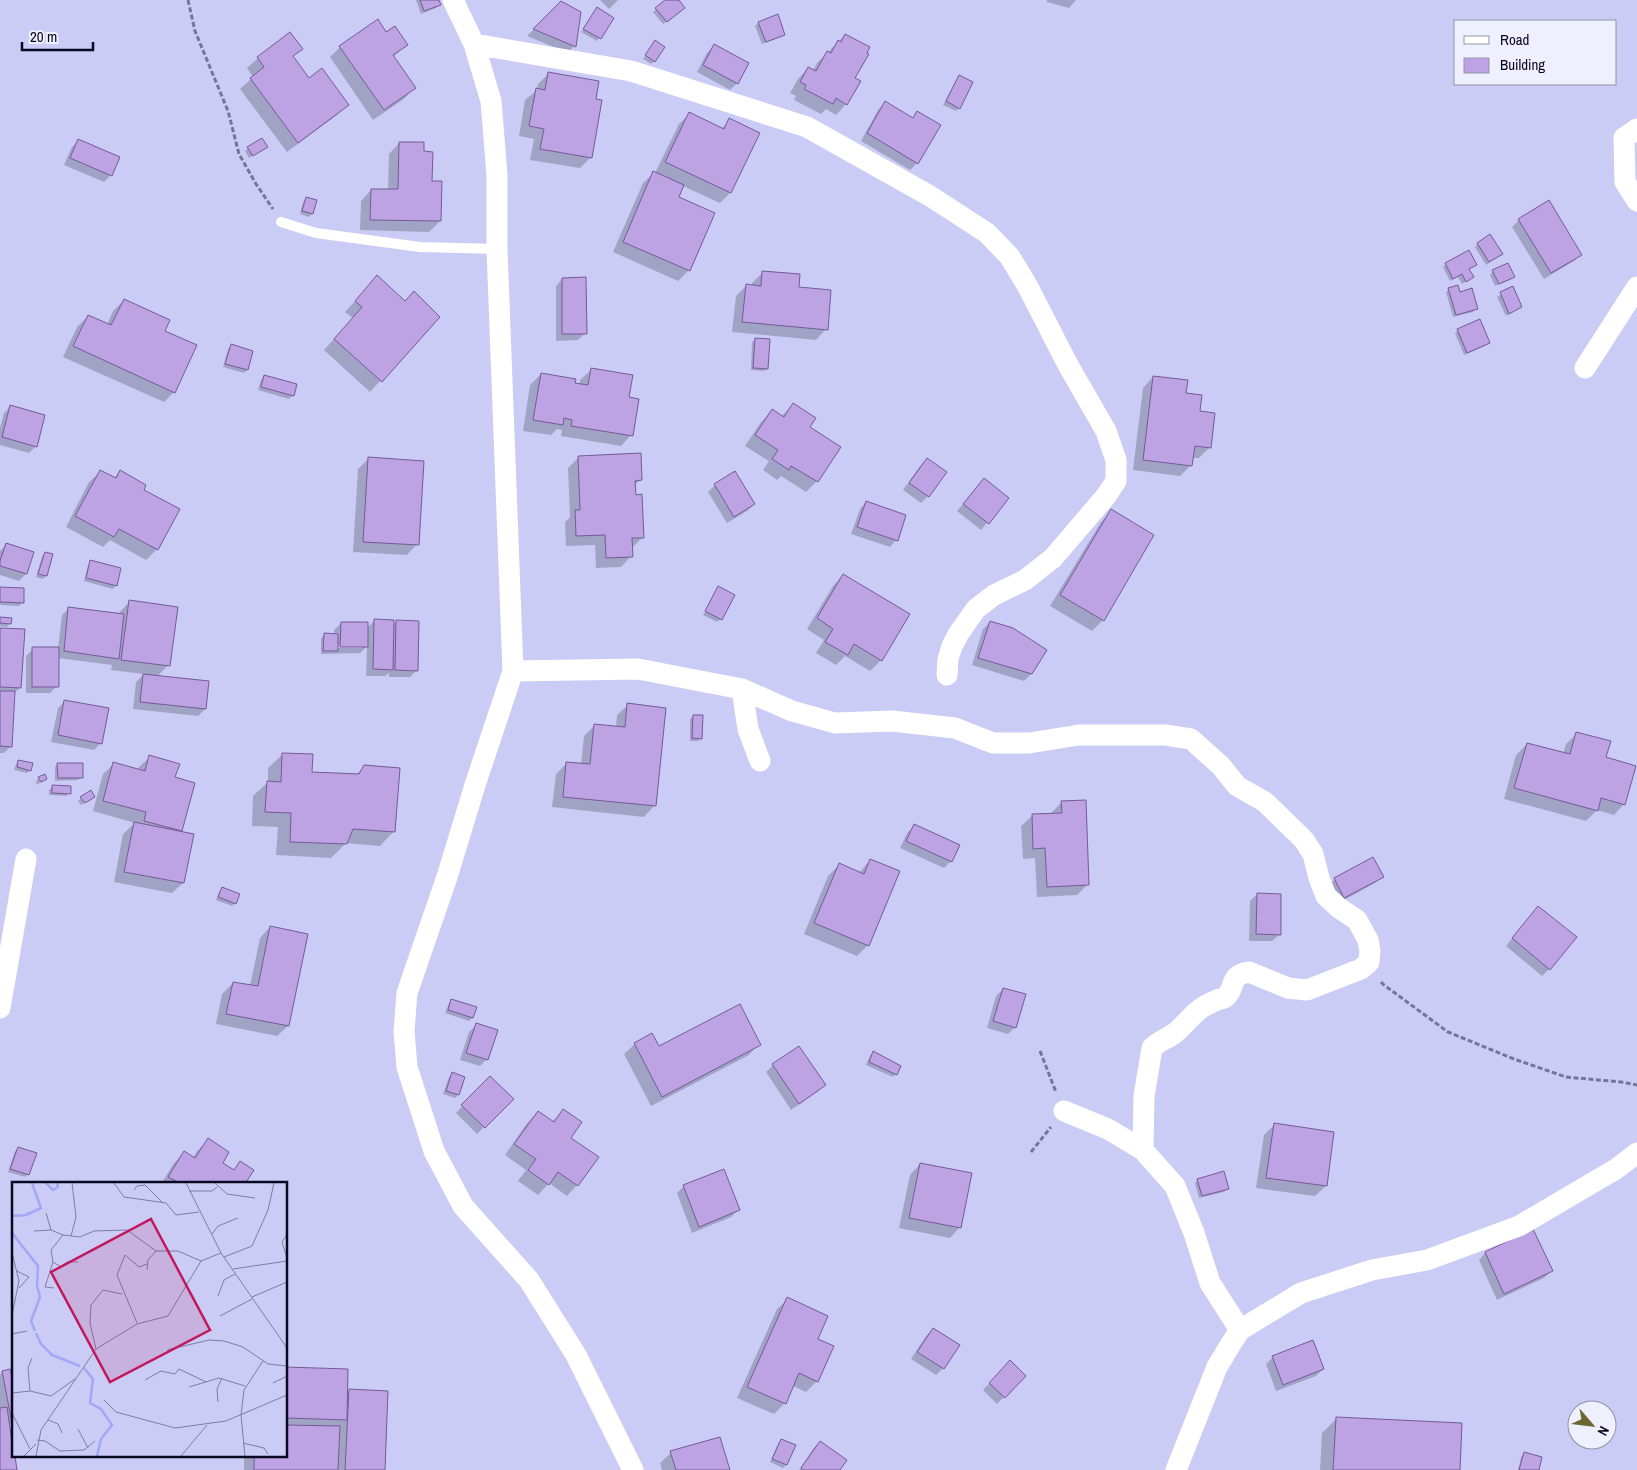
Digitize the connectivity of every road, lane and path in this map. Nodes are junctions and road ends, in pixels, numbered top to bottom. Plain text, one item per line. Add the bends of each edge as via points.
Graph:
1 (188, 0) edge
2 (453, 0) edge
3 (474, 44) junction
4 (1637, 128) edge
5 (1637, 201) edge
6 (281, 222) joint
7 (496, 249) junction
8 (1637, 287) edge
9 (1585, 368) dead end
10 (513, 671) junction
11 (946, 675) dead end
12 (742, 689) junction
13 (760, 761) dead end
14 (26, 859) dead end
15 (1369, 962) junction
16 (0, 1008) edge
17 (1040, 1051) dead end
18 (1637, 1085) edge
19 (1064, 1111) junction
20 (1143, 1150) junction
21 (1031, 1152) dead end
22 (1637, 1153) edge
23 (1240, 1330) junction
24 (634, 1470) edge
25 (1176, 1470) edge

1 - 6 path via 195,31 228,111 239,154
2 - 3 street
3 - 7 street via 492,101 497,175
3 - 11 street via 631,71 807,126 930,196 987,233 1010,257 1106,432 1116,460 1116,481 1053,558 1025,580 976,609 952,646
4 - 5 street via 1624,138 1625,182
6 - 7 lane via 316,233 420,246
7 - 10 street
8 - 9 street
10 - 12 street via 638,669
10 - 24 street via 407,994 404,1031 407,1067 434,1152 462,1206 529,1280 576,1355
12 - 13 street via 748,729
12 - 15 street via 792,710 835,723 892,721 954,728 993,743 1028,743 1079,735 1165,735 1191,739 1221,766 1237,786 1265,802 1304,840 1314,854 1326,896 1357,920 1368,940
14 - 16 street
15 - 18 path via 1384,985 1448,1032 1566,1078
15 - 20 street via 1361,969 1306,990 1288,988 1249,972 1236,976 1229,994 1202,1008 1175,1033 1152,1048 1144,1096
17 - 19 path
19 - 20 street via 1108,1129
19 - 21 path
20 - 23 street via 1175,1186 1210,1283
22 - 23 street via 1616,1169 1519,1226 1427,1260 1372,1270 1300,1293
23 - 25 street via 1218,1367

